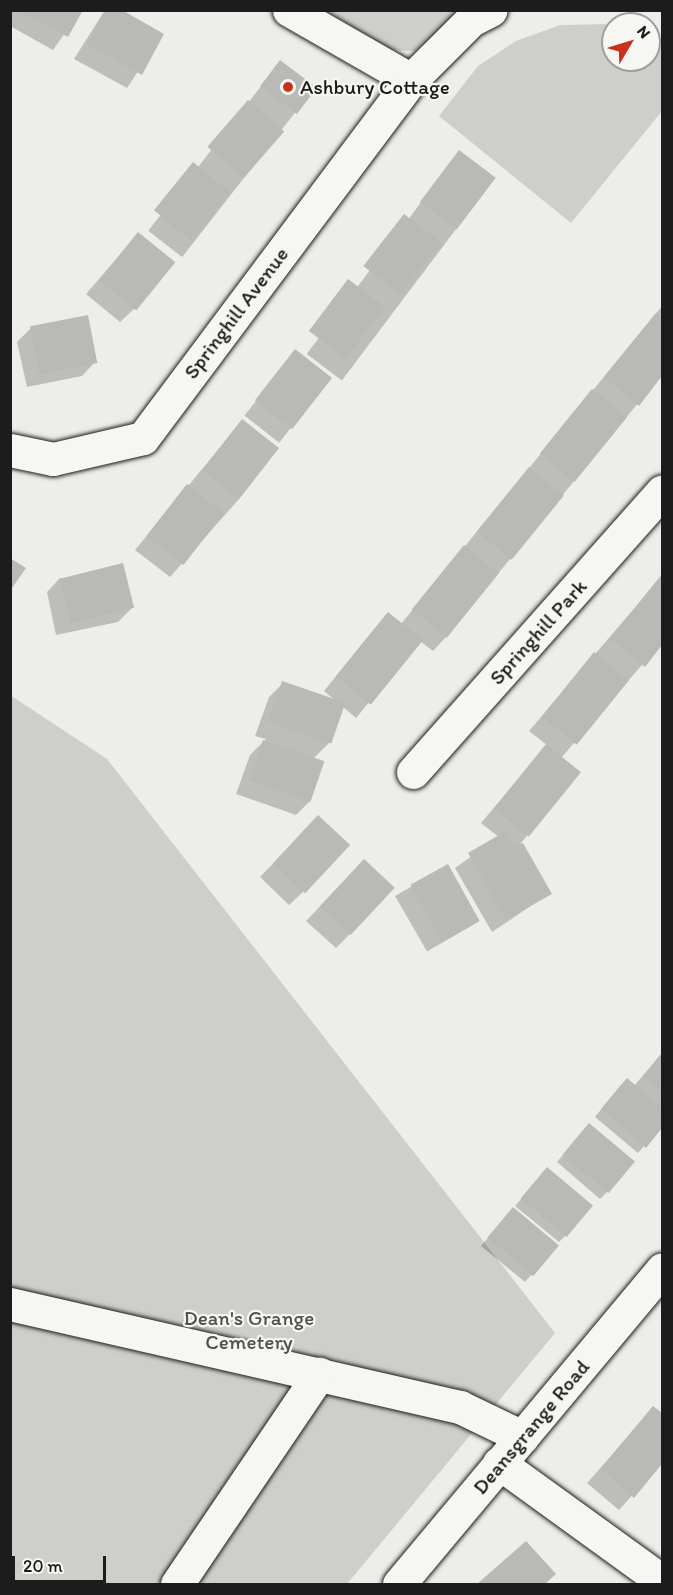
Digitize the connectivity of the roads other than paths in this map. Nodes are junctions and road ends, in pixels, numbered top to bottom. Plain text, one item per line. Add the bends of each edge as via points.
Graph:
1 (289, 10) edge
2 (491, 10) edge
3 (411, 80) junction
4 (10, 450) edge
5 (663, 492) edge
6 (413, 772) dead end
7 (663, 1269) edge
8 (10, 1304) edge
9 (319, 1374) junction
10 (522, 1437) junction
11 (499, 1463) junction
12 (663, 1581) edge
13 (177, 1584) edge
14 (399, 1584) edge

1 - 3 street
2 - 3 street, Springhill Avenue via 471,20
3 - 4 street, Springhill Avenue via 143,438 53,459
5 - 6 street, Springhill Park
7 - 10 street, Deansgrange Road
8 - 9 street
9 - 10 street via 460,1407
9 - 13 street
10 - 11 street, Deansgrange Road
11 - 12 street
11 - 14 street, Deansgrange Road

